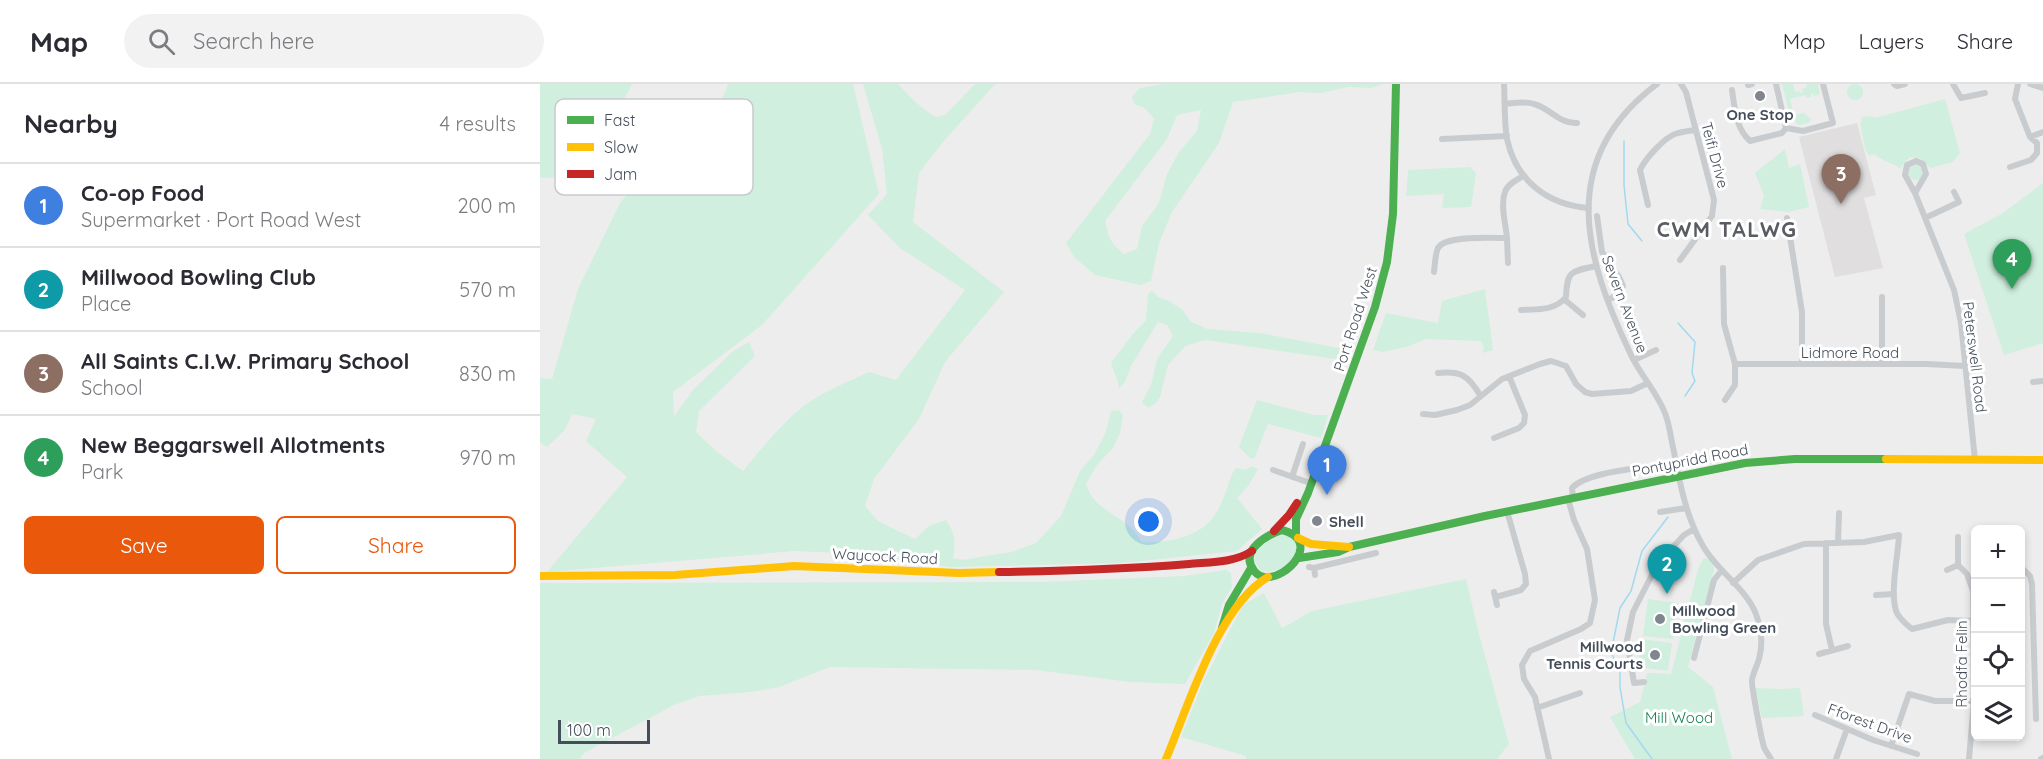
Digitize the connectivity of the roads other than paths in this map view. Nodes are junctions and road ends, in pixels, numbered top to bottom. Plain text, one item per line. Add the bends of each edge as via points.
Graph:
1 (1396, 84) edge
2 (1504, 84) edge
3 (1657, 84) edge
4 (1681, 84) edge
5 (1776, 84) edge
6 (1823, 84) edge
7 (1894, 84) edge
8 (1905, 84) edge
9 (1953, 84) edge
10 (2018, 84) edge
11 (2030, 84) edge
12 (2043, 88) edge
13 (1732, 90) dead end
14 (1986, 93) dead end
15 (1505, 104) junction
16 (1577, 123) dead end
17 (1786, 128) junction
18 (1695, 130) junction
19 (2043, 132) edge
20 (1507, 136) junction
21 (2030, 137) junction
22 (1442, 139) dead end
23 (2010, 167) dead end
24 (1523, 176) junction
25 (1954, 192) dead end
26 (1915, 193) junction
27 (1648, 204) dead end
28 (1589, 208) junction
29 (1597, 216) dead end
30 (1787, 218) dead end
31 (1925, 218) junction
32 (1507, 238) junction
33 (1680, 260) dead end
34 (1508, 263) dead end
35 (1596, 266) junction
36 (1723, 268) dead end
37 (1434, 272) dead end
38 (1882, 297) dead end
39 (1564, 300) junction
40 (1608, 300) junction
41 (1521, 310) dead end
42 (1583, 315) dead end
43 (1656, 350) dead end
44 (1634, 360) junction
45 (1882, 363) junction
46 (1735, 364) junction
47 (1802, 364) junction
48 (1965, 366) junction
49 (1438, 373) dead end
50 (1509, 376) junction
51 (2043, 381) edge
52 (2033, 382) dead end
53 (1648, 383) junction
54 (1480, 395) junction
55 (1725, 400) dead end
56 (1423, 414) dead end
57 (1494, 438) dead end
58 (1303, 444) dead end
59 (1975, 460) junction
60 (2043, 460) edge
61 (1658, 465) dead end
62 (1273, 470) dead end
63 (1679, 475) junction
64 (1292, 477) junction
65 (1310, 483) junction
66 (1571, 498) junction
67 (1686, 508) junction
68 (1507, 511) junction
69 (1660, 512) dead end
70 (1839, 513) dead end
71 (1694, 529) junction
72 (1268, 535) junction
73 (1297, 536) junction
74 (1958, 537) dead end
75 (1367, 542) junction
76 (1838, 542) junction
77 (1826, 543) junction
78 (1350, 547) junction
79 (1252, 551) junction
80 (1299, 558) junction
81 (1228, 560) junction
82 (1958, 566) junction
83 (1251, 567) junction
84 (1313, 570) dead end
85 (1722, 570) junction
86 (1947, 570) dead end
87 (2025, 571) edge
88 (540, 576) edge
89 (1268, 577) junction
90 (1733, 583) junction
91 (1971, 584) edge
92 (1894, 594) junction
93 (1876, 595) dead end
94 (1497, 605) dead end
95 (1971, 621) edge
96 (2043, 627) edge
97 (2034, 628) junction
98 (1222, 630) junction
99 (1973, 633) edge
100 (1848, 646) dead end
101 (1832, 650) junction
102 (1818, 654) dead end
103 (1694, 658) dead end
104 (1644, 682) dead end
105 (1974, 687) edge
106 (1580, 693) dead end
107 (1971, 701) edge
108 (1537, 708) junction
109 (1815, 716) dead end
110 (2036, 719) dead end
111 (1847, 729) junction
112 (1971, 736) edge
113 (1891, 746) junction
114 (1917, 753) dead end
115 (1166, 759) edge
116 (1549, 759) edge
117 (1771, 759) edge
118 (1836, 759) edge
119 (1969, 759) edge

1 - 65 main road, Port Road West via 1393,214 1387,262 1375,307
2 - 15 street
3 - 28 street, Severn Avenue via 1622,115 1605,141 1593,176
4 - 18 street, Teifi Drive
5 - 17 street
6 - 17 street via 1833,123 1803,131
7 - 8 street
9 - 14 street via 1961,98
10 - 21 street via 2015,99
11 - 12 street
13 - 17 street via 1736,118 1741,132 1750,141 1782,133
15 - 16 street via 1536,104 1559,119
15 - 20 street
18 - 27 street via 1667,138 1644,162 1640,170
18 - 33 street, Teifi Drive via 1714,201 1712,216
19 - 21 street
20 - 22 street
20 - 24 street via 1510,152
21 - 23 street via 2037,142 2037,153 2031,160
24 - 28 street via 1554,201
24 - 32 street via 1504,193
25 - 31 street via 1959,202
26 - 26 street, Peterswell Road via 1904,172 1907,165 1916,161 1923,164 1926,174
26 - 31 street, Peterswell Road
28 - 35 street, Severn Avenue
29 - 40 street via 1602,252 1623,286 1619,294
30 - 47 street via 1802,312
31 - 48 street, Peterswell Road via 1954,290
32 - 34 street
32 - 37 street via 1443,243 1438,248
35 - 39 street via 1569,275
35 - 40 street, Severn Avenue
36 - 46 street via 1724,324
38 - 45 street
39 - 41 street via 1554,307
39 - 42 street
40 - 44 street, Severn Avenue
43 - 44 street
44 - 53 street, Severn Avenue
45 - 47 street, Lidmore Road
45 - 48 street, Lidmore Road
46 - 47 street, Lidmore Road
46 - 55 street via 1735,385
48 - 59 street, Peterswell Road
49 - 54 street via 1455,372 1471,380
50 - 53 street via 1551,361 1566,366 1576,384 1592,394 1631,391
50 - 54 street
50 - 57 street via 1525,415 1524,423
51 - 52 street
53 - 63 street, Severn Avenue via 1666,416
54 - 56 street via 1457,410
58 - 64 street
59 - 60 main road, Pontypridd Road
59 - 63 main road, Pontypridd Road via 1778,459
61 - 66 street via 1580,482 1572,488
62 - 64 street
63 - 66 main road, Pontypridd Road
63 - 67 street, Severn Avenue
64 - 65 street
65 - 72 main road, Port Road West via 1290,515
65 - 73 main road, Port Road West via 1296,519
66 - 68 main road, Pontypridd Road
66 - 108 street via 1574,520 1587,549 1595,600 1590,623 1530,651 1522,665
67 - 69 street
67 - 71 street, Severn Avenue
68 - 75 main road, Pontypridd Road
68 - 94 street via 1526,584 1521,590 1495,595
70 - 76 street
71 - 85 street, Severn Avenue
71 - 104 street via 1658,563 1633,612 1627,640 1631,667 1634,683
72 - 73 main road via 1282,530
72 - 79 main road
73 - 78 main road, Pontypridd Road via 1314,546
73 - 80 main road via 1302,550
74 - 82 street
75 - 78 main road, Pontypridd Road
75 - 84 street via 1373,554
76 - 77 street
76 - 92 street via 1899,535
77 - 90 street via 1804,544 1766,556
77 - 101 street via 1826,624
78 - 80 main road, Pontypridd Road
79 - 81 main road, Waycock Road
79 - 83 main road
80 - 89 main road via 1283,572
81 - 83 main road, Waycock Road
81 - 88 main road, Waycock Road via 993,573 794,566 675,575
82 - 86 street
82 - 91 street, Rhodfa Felin
83 - 89 main road via 1258,575
83 - 98 main road via 1229,605
85 - 90 street, Severn Avenue
85 - 103 street via 1714,580
87 - 97 street via 2032,584
89 - 98 main road via 1248,591
90 - 117 street, Severn Avenue via 1755,612 1761,632 1760,657 1752,682 1764,747
92 - 93 street
92 - 95 street via 1897,612 1911,629 1948,620
96 - 97 street
97 - 110 street
98 - 115 main road
99 - 105 street, Rhodfa Felin
100 - 101 street
101 - 102 street
106 - 108 street
107 - 113 street via 1935,701 1909,694
108 - 116 street
109 - 111 street, Fforest Drive
111 - 113 street, Fforest Drive
111 - 118 street
112 - 119 street, Rhodfa Felin
113 - 114 street, Fforest Drive

